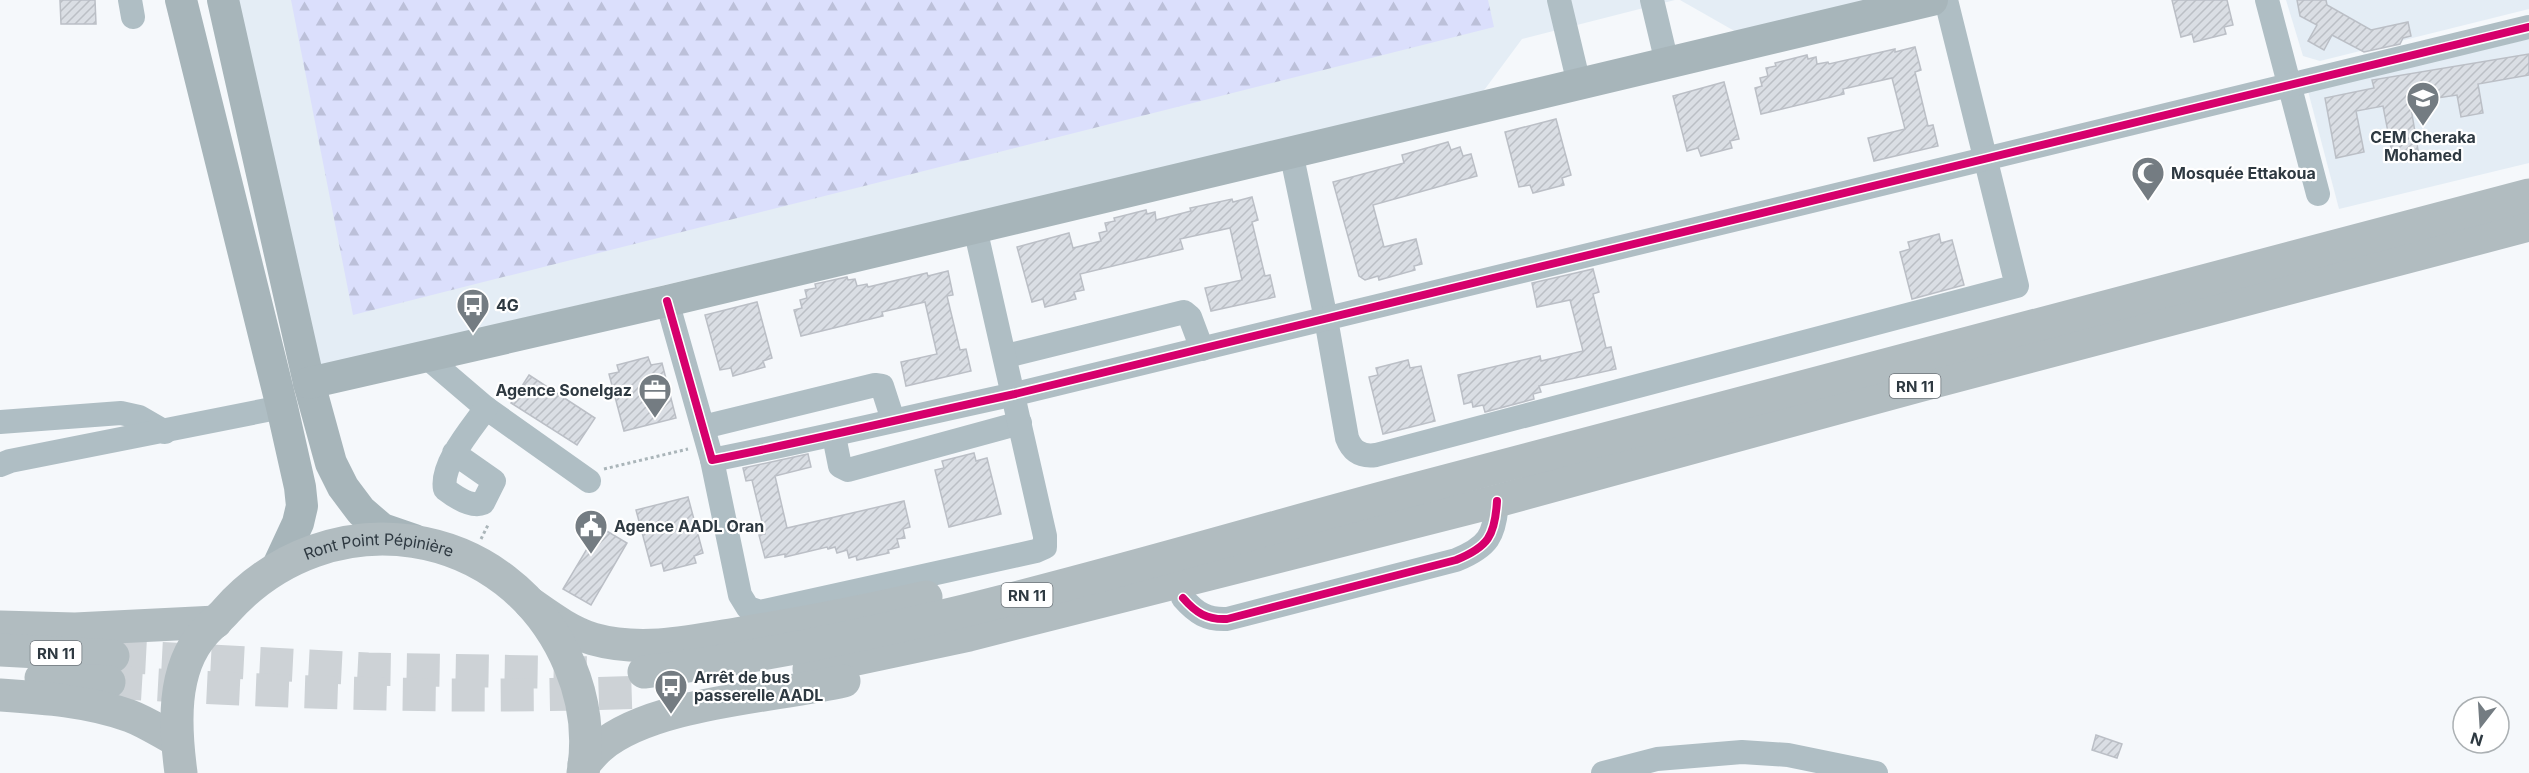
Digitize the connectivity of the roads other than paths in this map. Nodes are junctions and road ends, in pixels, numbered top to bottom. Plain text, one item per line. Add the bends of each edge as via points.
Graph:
1 (181, 0) edge
2 (223, 0) edge
3 (1559, 0) edge
4 (1652, 0) edge
5 (1932, 0) edge
6 (1946, 0) edge
7 (2268, 0) edge
8 (2529, 27) edge
9 (1667, 63) junction
10 (1579, 84) junction
11 (2289, 85) junction
12 (1291, 152) junction
13 (1984, 159) junction
14 (2318, 194) dead end
15 (2529, 195) edge
16 (2529, 225) edge
17 (975, 228) junction
18 (667, 301) junction
19 (1326, 319) junction
20 (1202, 349) junction
21 (424, 355) junction
22 (1006, 356) junction
23 (309, 383) junction
24 (1014, 394) junction
25 (282, 407) junction
26 (486, 408) junction
27 (893, 420) junction
28 (0, 422) edge
29 (1020, 423) junction
30 (165, 432) junction
31 (834, 436) junction
32 (707, 444) junction
33 (454, 453) junction
34 (0, 465) edge
35 (589, 481) road end
36 (1404, 492) junction
37 (1497, 501) junction
38 (415, 541) junction
39 (1302, 550) junction
40 (278, 566) junction
41 (1183, 598) junction
42 (530, 603) junction
43 (216, 622) junction
44 (0, 627) edge
45 (0, 650) edge
46 (0, 676) edge
47 (0, 695) edge
48 (176, 740) junction
49 (584, 769) edge
50 (181, 773) edge
51 (1603, 773) edge
52 (1876, 773) edge

1 - 25 main road
2 - 23 main road
3 - 10 street
4 - 9 street
5 - 9 main road
6 - 13 street
7 - 11 street
8 - 11 street
9 - 10 main road
10 - 12 main road
11 - 13 street
11 - 14 street
12 - 17 main road
12 - 19 street
13 - 19 street
13 - 19 street via 2017,286 1376,455 1360,454 1349,443
15 - 36 highway, RN 11
16 - 37 highway, RN 11
17 - 18 main road
17 - 22 street
18 - 21 main road
18 - 32 street
19 - 20 street
20 - 22 street via 1190,317 1184,312
20 - 24 street
21 - 23 main road
21 - 26 street
22 - 24 street
23 - 38 main road via 331,463 343,487 361,511 382,529
24 - 27 street
24 - 29 street
25 - 30 street
25 - 40 main road via 302,506
26 - 33 street
26 - 35 street
27 - 31 street
27 - 32 street via 886,391 875,385
28 - 30 street via 121,413 139,417
29 - 31 street via 848,470 840,466
29 - 32 street via 1046,536 1045,547 760,612 748,608 740,595
30 - 34 street
31 - 32 street
33 - 33 street via 443,482 445,489 478,505 483,503 494,481
36 - 39 highway, RN 11 via 1029,594 644,682 737,681 894,652
36 - 42 highway via 1324,499 928,597 685,642 632,645 594,639 554,620
37 - 39 highway, RN 11
37 - 41 street via 1494,530 1487,542 1456,560 1227,619 1200,615
38 - 40 highway, Ront Point Pépinière via 344,541 310,550
38 - 42 highway, Ront Point Pépinière via 472,560 506,580
39 - 41 highway via 1252,574
40 - 43 highway, Ront Point Pépinière via 244,590
41 - 49 highway via 1056,636 805,690 676,712 624,732 600,747
42 - 49 highway, Ront Point Pépinière via 559,642 575,678 584,716
43 - 44 highway via 75,629
43 - 48 highway, Ront Point Pépinière via 203,634 186,665 178,700
45 - 46 highway, RN 11 via 111,669
47 - 48 highway via 70,701 112,710
48 - 50 highway, Ront Point Pépinière
51 - 52 street via 1658,759 1742,752 1788,755

